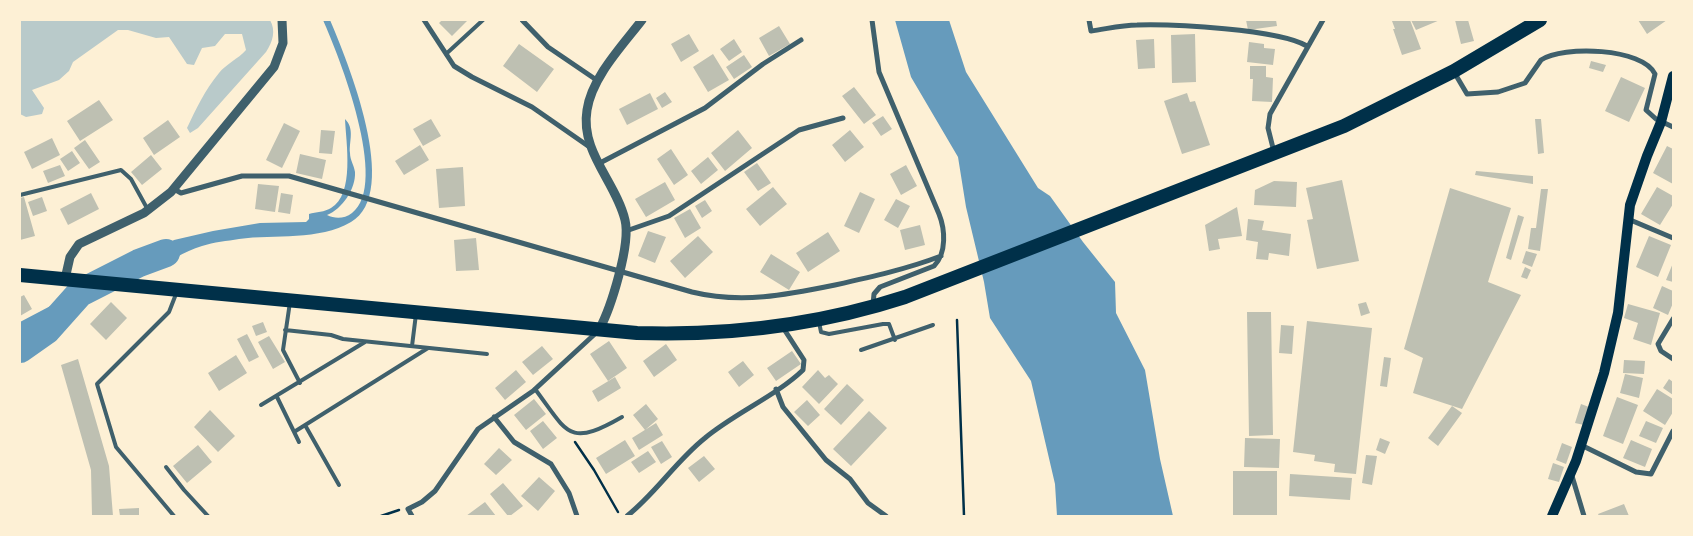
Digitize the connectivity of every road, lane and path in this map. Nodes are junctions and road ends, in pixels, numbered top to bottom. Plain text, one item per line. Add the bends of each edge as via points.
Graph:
1 (282, 20) edge
2 (424, 20) edge
3 (483, 20) edge
4 (522, 20) edge
5 (642, 20) edge
6 (872, 20) edge
7 (1089, 20) edge
8 (1324, 20) edge
9 (1540, 20) edge
10 (801, 40) dead end
11 (1307, 46) junction
12 (446, 54) junction
13 (1454, 71) junction
14 (1673, 76) edge
15 (598, 81) junction
16 (843, 118) dead end
17 (1661, 122) junction
18 (1673, 127) edge
19 (591, 148) junction
20 (1274, 154) junction
21 (598, 164) junction
22 (174, 189) junction
23 (20, 194) edge
24 (149, 210) junction
25 (1628, 218) junction
26 (626, 231) junction
27 (1673, 238) edge
28 (941, 256) junction
29 (620, 270) junction
30 (20, 275) edge
31 (65, 279) junction
32 (177, 289) junction
33 (290, 300) junction
34 (873, 306) junction
35 (416, 312) junction
36 (818, 319) junction
37 (1673, 319) edge
38 (957, 320) dead end
39 (782, 325) junction
40 (933, 325) dead end
41 (285, 330) junction
42 (599, 330) junction
43 (895, 340) junction
44 (365, 342) junction
45 (412, 346) junction
46 (428, 348) junction
47 (860, 350) dead end
48 (487, 354) dead end
49 (1673, 359) edge
50 (300, 383) junction
51 (535, 389) junction
52 (776, 389) junction
53 (277, 397) junction
54 (261, 405) dead end
55 (494, 417) junction
56 (622, 417) dead end
57 (305, 425) junction
58 (566, 431) junction
59 (1673, 431) edge
60 (294, 432) junction
61 (299, 442) dead end
62 (1581, 445) junction
63 (166, 467) dead end
64 (1571, 473) junction
65 (339, 485) dead end
66 (408, 509) junction
67 (174, 516) edge
68 (208, 516) edge
69 (381, 516) edge
70 (412, 516) edge
71 (578, 516) edge
72 (619, 516) edge
73 (627, 516) edge
74 (886, 516) edge
75 (964, 516) edge
76 (1552, 516) edge
77 (1584, 516) edge

1 - 22 street via 283,43 274,67
2 - 12 street
3 - 12 lane
4 - 15 street via 548,47
5 - 15 street
6 - 28 street via 879,72 941,219
7 - 11 street via 1091,31 1134,25 1194,27 1266,34
8 - 11 street
9 - 13 highway
10 - 21 street via 705,108
11 - 20 street via 1269,118
12 - 19 street via 459,69 525,103
13 - 17 street via 1464,90 1473,95 1520,86 1529,80 1541,60 1576,50 1634,58 1648,64 1655,74 1646,110
13 - 20 highway via 1368,115
14 - 17 main road
15 - 19 street via 587,110
16 - 26 street via 799,130 669,216
17 - 18 street
17 - 25 main road via 1636,186
19 - 21 street
20 - 34 highway via 905,297
21 - 26 street via 622,211
22 - 24 street
22 - 29 street via 181,193 242,176 289,176
23 - 24 lane via 121,170
24 - 31 street via 79,244 70,257
25 - 27 street
25 - 62 main road via 1616,323
26 - 29 street
28 - 29 street via 862,279 746,299 707,296
28 - 34 street via 934,266 880,287 874,294
29 - 42 street
30 - 31 highway
31 - 32 highway
32 - 33 highway
32 - 67 lane via 168,312 97,384 116,447
33 - 35 highway
33 - 41 lane
34 - 36 highway
35 - 42 highway
35 - 45 lane
36 - 39 highway
36 - 43 lane via 821,332 829,334 890,324
37 - 49 street via 1658,344 1661,351
38 - 75 path
39 - 42 highway via 687,334
39 - 52 street via 805,366
40 - 43 lane
41 - 44 lane
41 - 50 lane via 283,350
42 - 51 street
43 - 47 lane
44 - 45 lane
44 - 50 lane
45 - 46 lane
46 - 48 lane
46 - 57 lane
50 - 53 lane
51 - 55 street
51 - 58 lane
52 - 73 street via 704,439
52 - 74 street via 783,407 826,460 850,479 868,504
53 - 54 lane
53 - 60 lane
55 - 66 street via 474,433 435,491
55 - 71 street via 514,442 551,464 569,493
56 - 58 lane via 586,434
57 - 60 lane
57 - 65 lane
58 - 72 path via 589,461
59 - 62 street via 1651,474 1636,472
60 - 61 lane
62 - 64 main road
63 - 68 lane
64 - 76 main road
64 - 77 street
66 - 69 path
66 - 70 street

